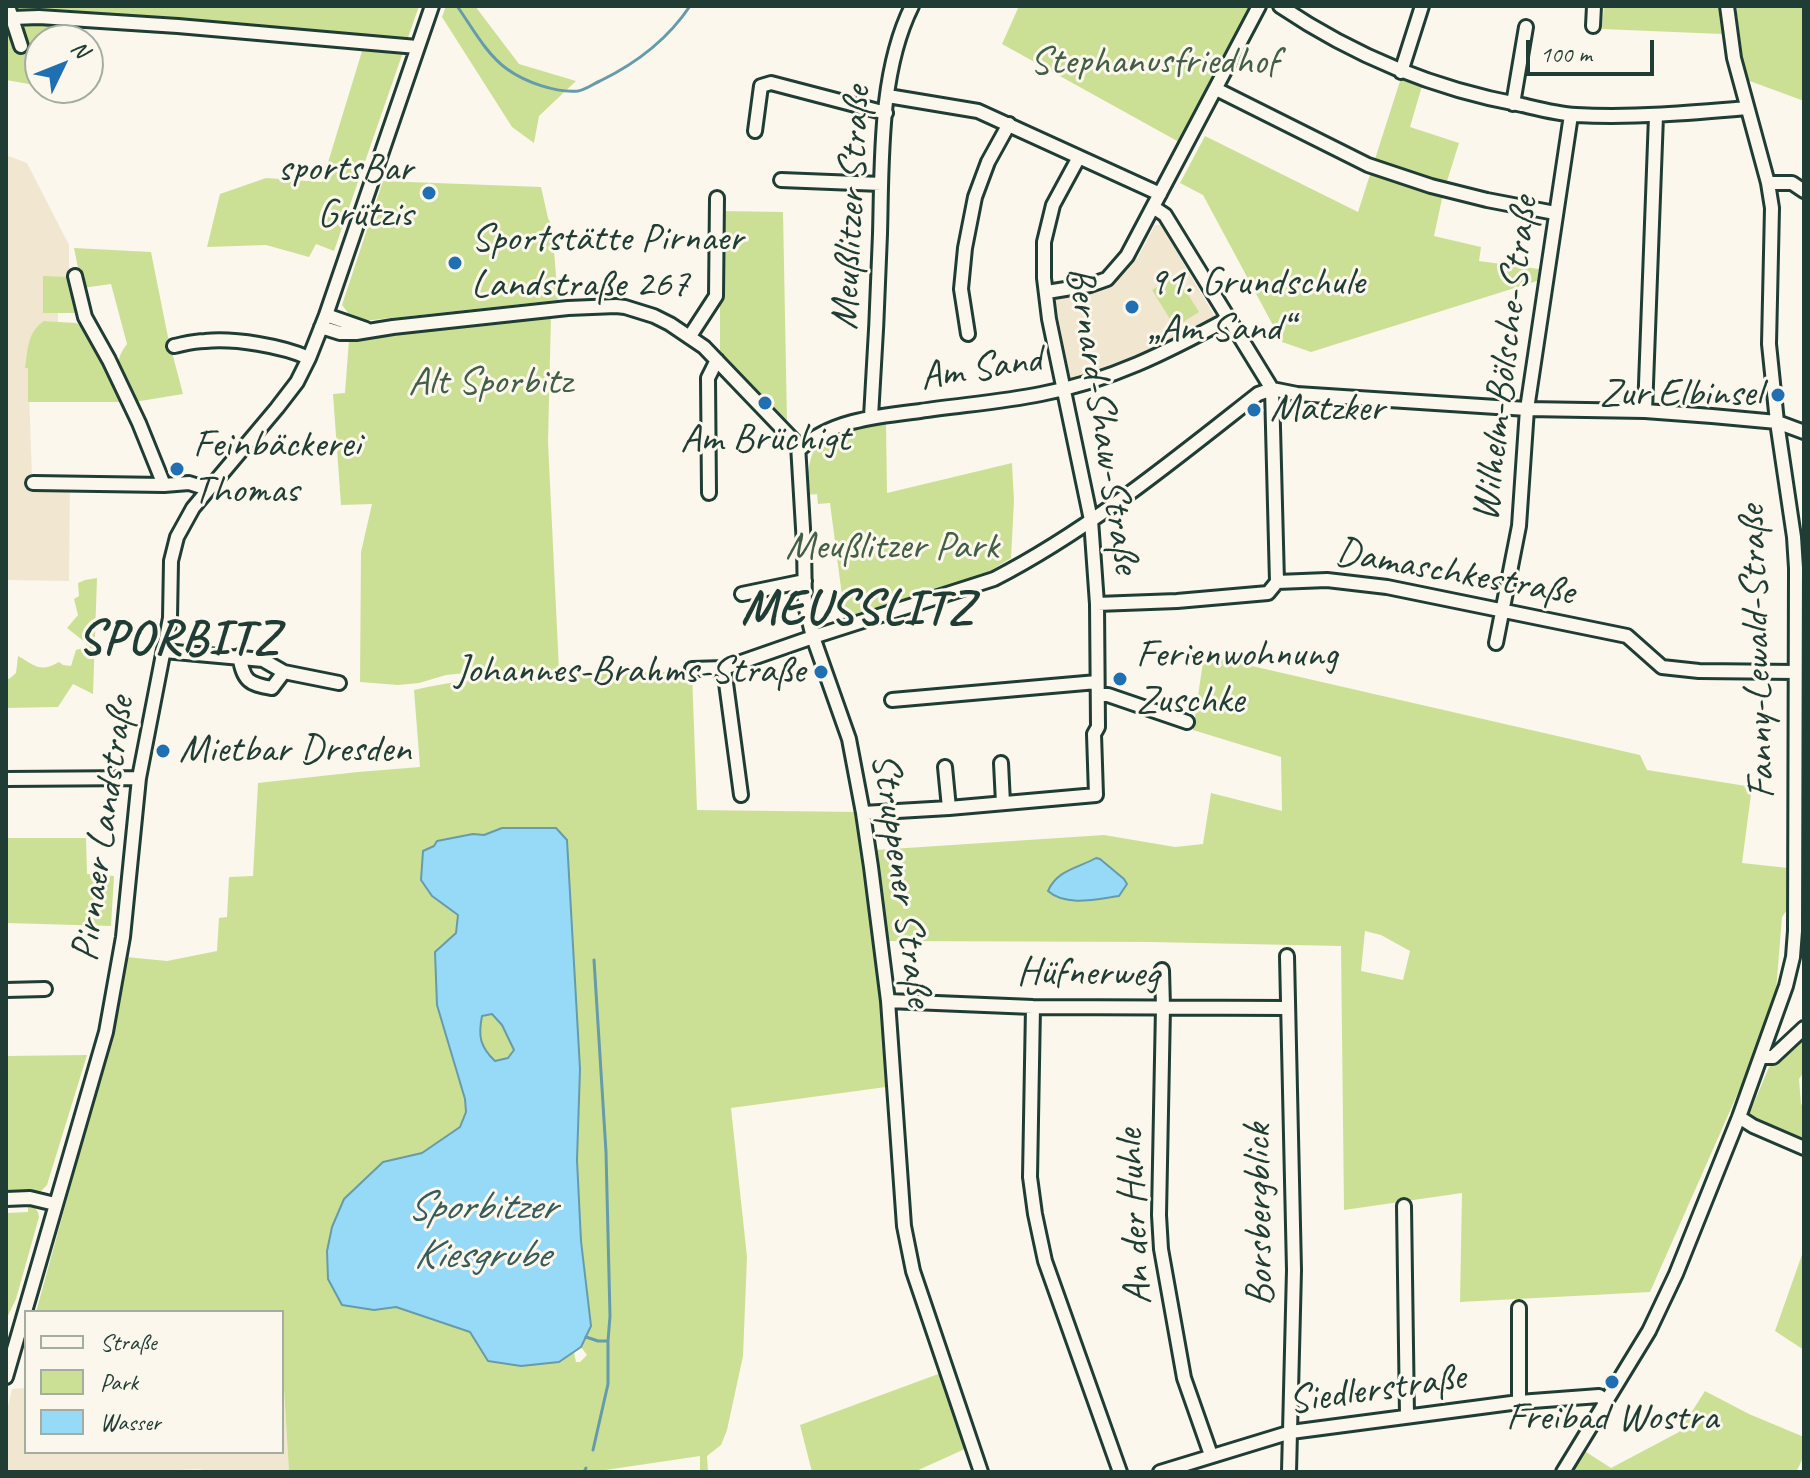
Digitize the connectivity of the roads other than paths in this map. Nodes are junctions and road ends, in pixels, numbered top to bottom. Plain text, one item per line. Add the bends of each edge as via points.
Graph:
1 (432, 6) edge
2 (912, 6) edge
3 (1259, 6) edge
4 (1280, 6) edge
5 (1422, 6) edge
6 (1594, 6) edge
7 (1727, 6) edge
8 (10, 12) edge
9 (1593, 26) dead end
10 (1526, 27) dead end
11 (21, 46) dead end
12 (417, 47) junction
13 (1401, 72) junction
14 (1216, 89) junction
15 (888, 96) junction
16 (1513, 104) junction
17 (1747, 108) junction
18 (886, 113) junction
19 (1571, 115) junction
20 (1656, 116) junction
21 (1009, 124) junction
22 (755, 131) dead end
23 (1079, 157) junction
24 (781, 180) dead end
25 (1768, 183) junction
26 (881, 184) junction
27 (1804, 191) edge
28 (1160, 194) junction
29 (717, 198) dead end
30 (1153, 207) junction
31 (1555, 213) junction
32 (75, 276) dead end
33 (1047, 292) junction
34 (1228, 319) junction
35 (324, 321) junction
36 (968, 334) dead end
37 (690, 336) junction
38 (174, 346) dead end
39 (309, 358) junction
40 (717, 360) junction
41 (1065, 389) junction
42 (1272, 389) junction
43 (1527, 409) junction
44 (1645, 411) junction
45 (871, 417) junction
46 (1777, 422) junction
47 (827, 430) junction
48 (1804, 432) edge
49 (791, 435) junction
50 (800, 449) junction
51 (33, 483) dead end
52 (164, 485) junction
53 (208, 489) junction
54 (709, 493) dead end
55 (1091, 520) junction
56 (1799, 538) edge
57 (805, 581) junction
58 (1277, 582) junction
59 (742, 594) dead end
60 (1097, 604) junction
61 (1502, 611) junction
62 (813, 637) junction
63 (1496, 643) dead end
64 (164, 651) junction
65 (239, 656) junction
66 (724, 668) junction
67 (692, 669) dead end
68 (284, 672) junction
69 (1795, 672) junction
70 (339, 683) dead end
71 (1097, 689) junction
72 (892, 700) dead end
73 (1800, 704) edge
74 (1187, 722) dead end
75 (1001, 763) dead end
76 (945, 767) dead end
77 (139, 778) junction
78 (6, 779) edge
79 (741, 795) dead end
80 (1003, 803) junction
81 (949, 808) junction
82 (863, 813) junction
83 (1287, 956) dead end
84 (1162, 970) dead end
85 (45, 989) dead end
86 (6, 990) edge
87 (888, 1001) junction
88 (1033, 1007) junction
89 (1163, 1007) junction
90 (1288, 1008) junction
91 (1804, 1028) edge
92 (1761, 1057) junction
93 (1739, 1117) junction
94 (1804, 1148) edge
95 (6, 1199) edge
96 (55, 1204) junction
97 (1404, 1206) dead end
98 (1519, 1308) dead end
99 (25, 1310) edge
100 (24, 1313) edge
101 (6, 1377) edge
102 (1606, 1401) junction
103 (1519, 1402) junction
104 (1407, 1416) junction
105 (1291, 1432) junction
106 (1211, 1455) junction
107 (981, 1472) edge
108 (1120, 1472) edge
109 (1160, 1472) edge
110 (1289, 1472) edge
111 (1563, 1472) edge

1 - 12 street, Pirnaer Landstraße
2 - 15 street, Meußlitzer Straße via 895,51
3 - 14 street
4 - 13 street
5 - 13 street
6 - 9 street
7 - 17 street, Fanny-Lewald-Straße
8 - 11 street
8 - 12 street
10 - 16 street
12 - 35 street, Pirnaer Landstraße
13 - 16 street
14 - 28 street
14 - 31 street via 1368,165 1445,190
15 - 18 street, Meußlitzer Straße
15 - 21 street via 978,111
16 - 19 street
17 - 20 street
17 - 25 street, Fanny-Lewald-Straße
18 - 22 street via 771,83 761,86
18 - 26 street, Meußlitzer Straße
19 - 20 street
19 - 31 street, Wilhelm-Bölsche-Straße
20 - 44 street
21 - 23 street
21 - 36 street via 975,197 965,248 961,289
23 - 28 street
23 - 33 street, Bernard-Shaw-Straße via 1053,205 1044,242
24 - 26 street
25 - 27 street via 1792,183
25 - 46 street, Fanny-Lewald-Straße via 1769,344
26 - 45 street, Meußlitzer Straße
28 - 30 street
29 - 37 street via 716,296
30 - 33 street via 1127,256 1107,279
30 - 34 street via 1165,215
31 - 43 street, Wilhelm-Bölsche-Straße
32 - 52 street via 85,317
33 - 41 street, Bernard-Shaw-Straße
34 - 41 street, Am Sand via 1166,353
34 - 42 street
35 - 37 street via 340,333 616,306 654,316
35 - 39 street, Pirnaer Landstraße
37 - 40 street
38 - 39 street via 206,340 248,343
39 - 53 street, Pirnaer Landstraße via 277,408
40 - 49 street
40 - 54 street via 708,378
41 - 45 street, Am Sand
41 - 55 street, Bernard-Shaw-Straße
42 - 43 street
42 - 55 street via 1258,394
42 - 58 street
43 - 44 street
43 - 61 street, Wilhelm-Bölsche-Straße via 1519,526
44 - 46 street
45 - 47 street, Am Sand
46 - 48 street
46 - 56 street, Fanny-Lewald-Straße
47 - 49 street, Am Sand
47 - 50 street, Am Sand
49 - 50 street
50 - 57 street, Struppener Straße
51 - 52 street
52 - 53 street via 189,483
53 - 64 street, Pirnaer Landstraße via 177,537
55 - 60 street, Bernard-Shaw-Straße
55 - 62 street via 980,585
56 - 69 street, Fanny-Lewald-Straße
57 - 59 street
57 - 62 street, Struppener Straße
58 - 60 street, Damaschkestraße via 1268,593
58 - 61 street, Damaschkestraße via 1327,580 1387,587
60 - 71 street, Bernard-Shaw-Straße
61 - 63 street, Wilhelm-Bölsche-Straße
61 - 69 street, Damaschkestraße via 1627,636 1662,667
62 - 66 street
62 - 82 street, Struppener Straße via 849,739
64 - 65 street
64 - 77 street, Pirnaer Landstraße
65 - 68 street via 263,660
65 - 68 street via 242,673 252,684 272,688
66 - 67 street
66 - 79 street
68 - 70 street
69 - 73 street, Fanny-Lewald-Straße
71 - 72 street
71 - 74 street
71 - 80 street, Bernard-Shaw-Straße via 1096,795
73 - 92 street, Fanny-Lewald-Straße via 1793,957
75 - 80 street
76 - 81 street
77 - 78 street
77 - 96 street, Pirnaer Landstraße via 123,937 106,1032
80 - 81 street
81 - 82 street
82 - 87 street, Struppener Straße
83 - 90 street, Borsbergblick
84 - 89 street, An der Huhle
85 - 86 street
87 - 88 street, Hüfnerweg
87 - 107 street, Struppener Straße via 909,1253
88 - 89 street, Hüfnerweg
88 - 108 street via 1030,1177 1035,1214 1045,1261
89 - 90 street, Hüfnerweg
89 - 106 street, An der Huhle via 1161,1249 1184,1378
90 - 105 street, Borsbergblick via 1294,1270
91 - 92 street via 1773,1057
92 - 93 street, Fanny-Lewald-Straße
93 - 94 street
93 - 102 street, Fanny-Lewald-Straße via 1662,1307
95 - 96 street
96 - 99 street, Pirnaer Landstraße
97 - 104 street
98 - 103 street
100 - 101 street, Pirnaer Landstraße
102 - 103 street, Siedlerstraße via 1599,1396
102 - 111 street, Fanny-Lewald-Straße
103 - 104 street, Siedlerstraße
104 - 105 street, Siedlerstraße
105 - 106 street, Siedlerstraße
105 - 110 street, Borsbergblick
106 - 109 street, Siedlerstraße

